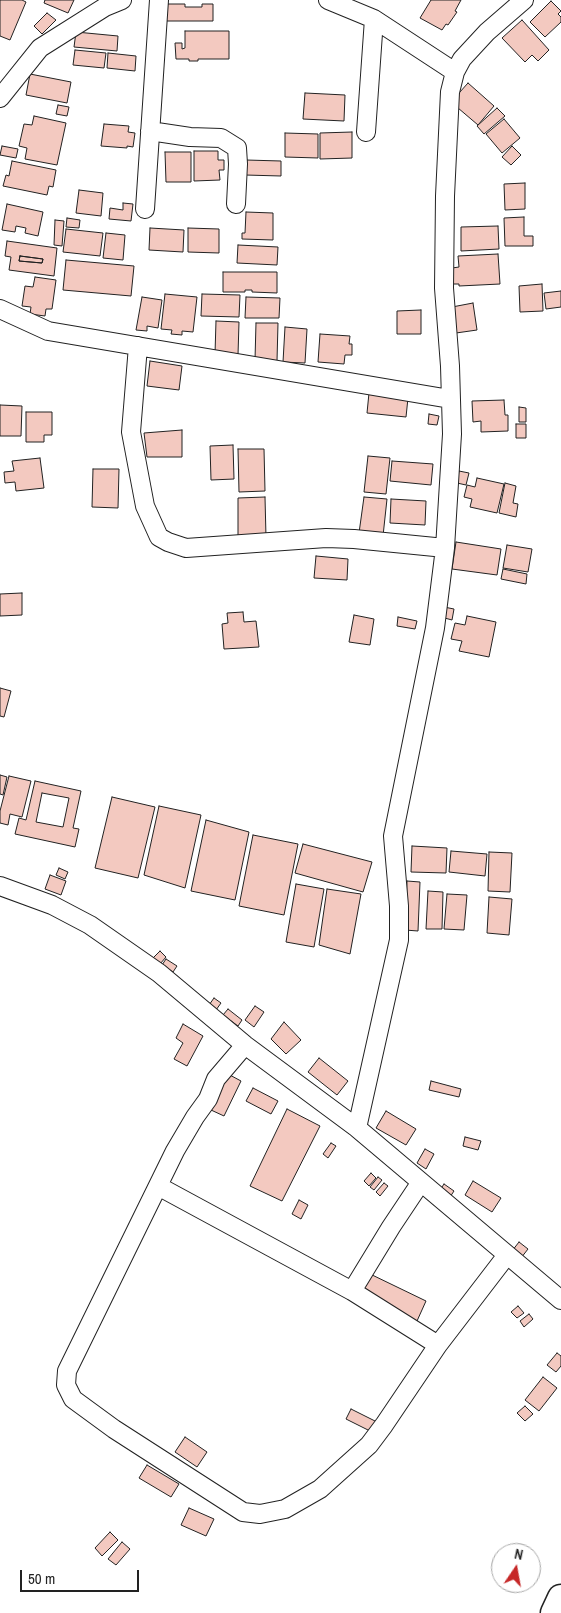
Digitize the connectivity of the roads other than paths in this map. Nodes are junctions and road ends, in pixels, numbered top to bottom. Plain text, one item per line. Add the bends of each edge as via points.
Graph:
1 (122, 0) edge
2 (159, 0) edge
3 (328, 0) edge
4 (524, 0) edge
5 (106, 4) edge
6 (346, 5) edge
7 (374, 19) junction
8 (455, 72) junction
9 (0, 98) edge
10 (150, 131) junction
11 (366, 132) dead end
12 (236, 204) dead end
13 (145, 209) dead end
14 (0, 309) edge
15 (138, 346) junction
16 (450, 399) junction
17 (445, 548) junction
18 (0, 886) edge
19 (245, 1045) junction
20 (357, 1128) junction
21 (421, 1182) junction
22 (158, 1186) junction
23 (507, 1255) junction
24 (352, 1291) junction
25 (561, 1300) edge
26 (438, 1344) junction
27 (561, 1598) edge
28 (554, 1613) edge

1 - 5 street
2 - 10 street
3 - 6 street
4 - 8 street via 487,32 462,59
5 - 9 street via 40,48
6 - 7 street
7 - 8 street
7 - 11 street
8 - 16 street via 450,92 445,196 444,288
10 - 12 street via 221,138 237,148
10 - 13 street
14 - 15 street via 48,331
15 - 16 street
15 - 17 street via 130,432 145,506 159,537 186,548 326,538
16 - 17 street via 452,434
17 - 20 street via 435,628 393,836 399,940
18 - 19 street via 52,905 90,925 159,973
19 - 20 street
19 - 22 street via 216,1080
20 - 21 street
21 - 23 street
21 - 24 street
22 - 24 street
22 - 26 street via 67,1372 66,1385 73,1399 114,1429 243,1512 260,1514 285,1509 320,1489 368,1445
23 - 25 street
23 - 26 street
24 - 26 street
27 - 28 highway

